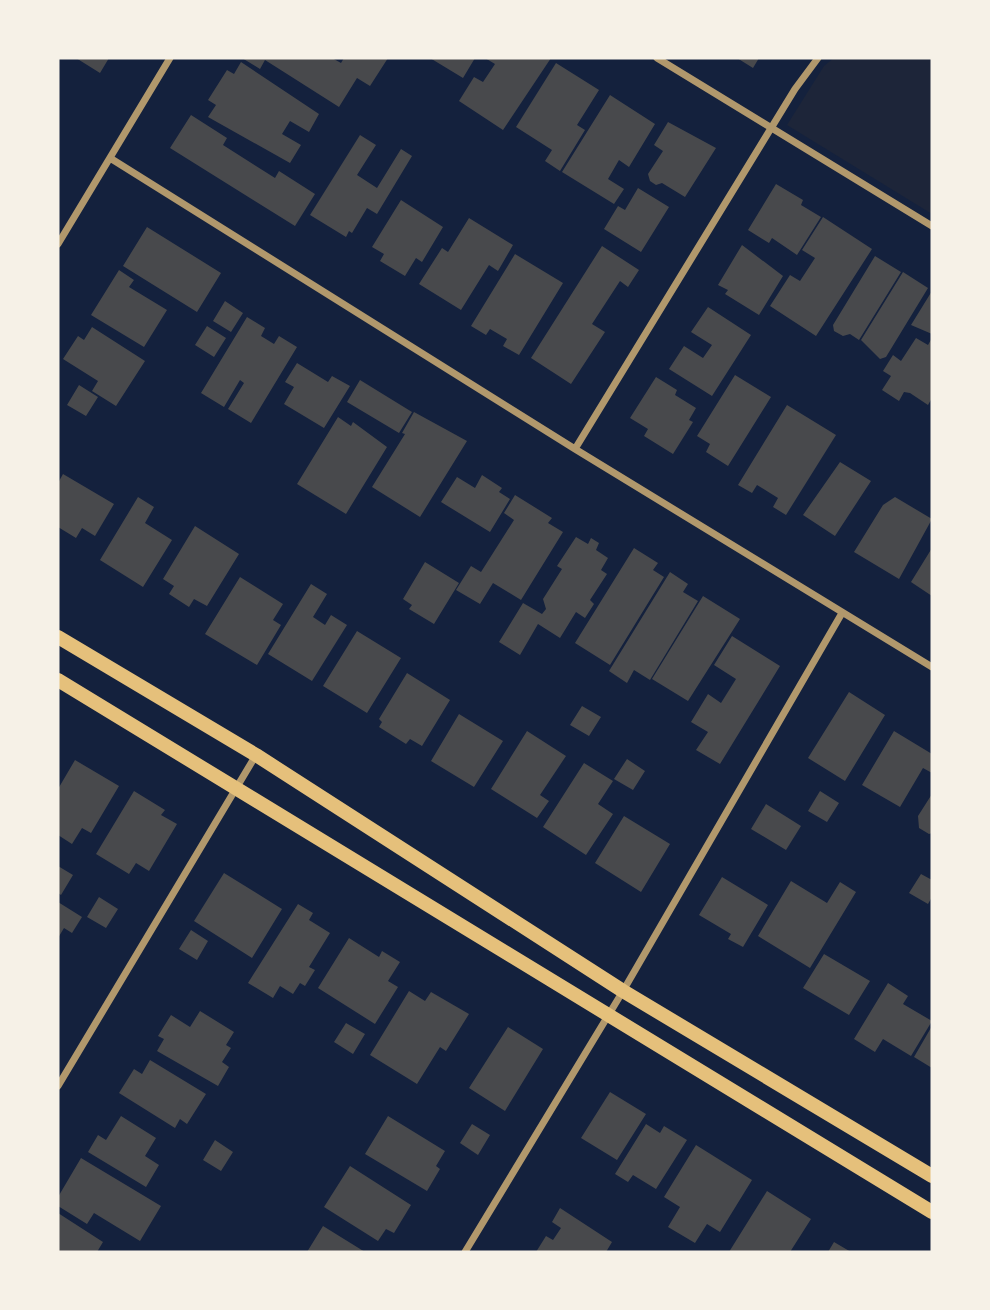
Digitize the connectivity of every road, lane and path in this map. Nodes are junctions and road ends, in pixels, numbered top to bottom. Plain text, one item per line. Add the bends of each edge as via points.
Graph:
1 (170, 58) edge
2 (657, 58) edge
3 (818, 58) edge
4 (771, 128) junction
5 (110, 158) junction
6 (932, 226) edge
7 (58, 244) edge
8 (575, 449) junction
9 (842, 613) junction
10 (58, 637) edge
11 (932, 667) edge
12 (58, 680) edge
13 (256, 755) junction
14 (237, 788) junction
15 (623, 991) junction
16 (608, 1016) junction
17 (58, 1086) edge
18 (932, 1176) edge
19 (932, 1212) edge
20 (465, 1252) edge

1 - 5 street
2 - 4 street
3 - 4 street
4 - 6 street
4 - 8 street
5 - 7 street
5 - 8 street
8 - 9 street
9 - 11 street
9 - 15 street
10 - 13 main road
12 - 14 main road
13 - 14 street
13 - 15 main road
14 - 16 main road
14 - 17 street
15 - 16 street
15 - 18 main road
16 - 19 main road
16 - 20 street

